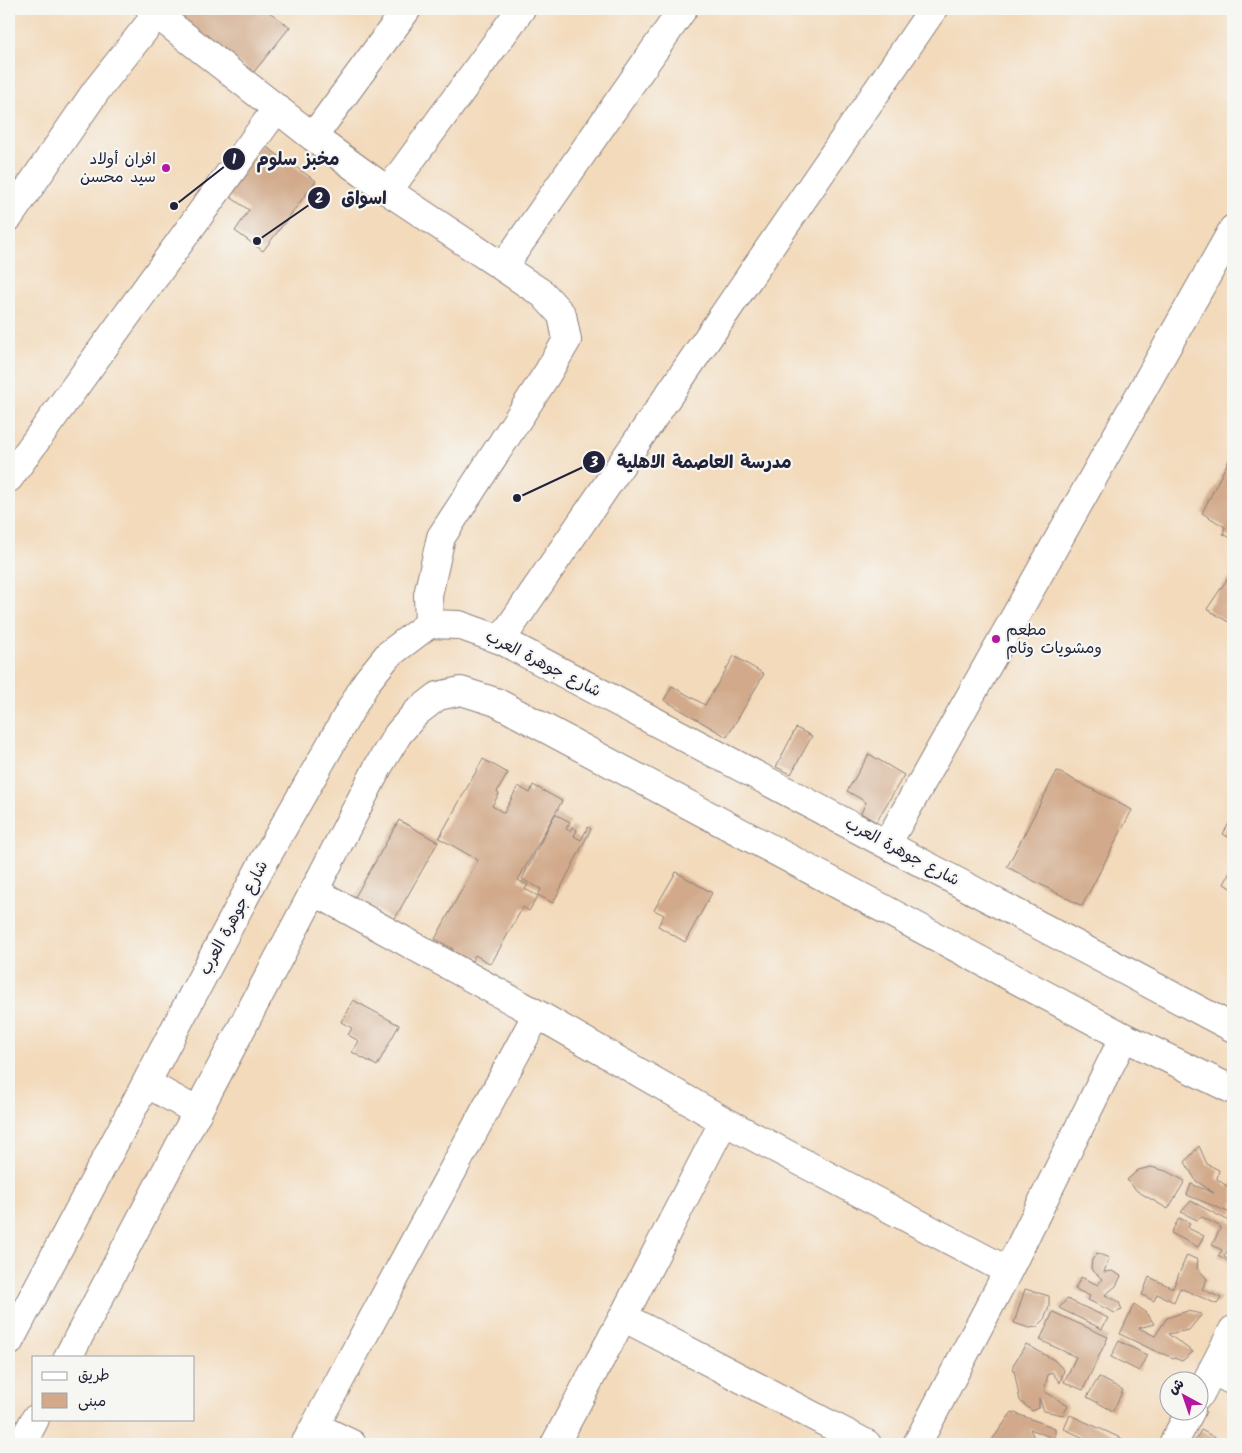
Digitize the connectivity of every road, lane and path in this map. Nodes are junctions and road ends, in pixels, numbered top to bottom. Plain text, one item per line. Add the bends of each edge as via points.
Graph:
1 (407, 9) edge
2 (520, 9) edge
3 (683, 9) edge
4 (933, 9) edge
5 (153, 11) edge
6 (277, 108) junction
7 (313, 137) junction
8 (388, 191) junction
9 (9, 217) edge
10 (1233, 229) edge
11 (503, 267) junction
12 (9, 478) edge
13 (429, 624) junction
14 (501, 640) junction
15 (887, 844) junction
16 (314, 891) junction
17 (537, 1014) junction
18 (1233, 1028) edge
19 (1124, 1037) junction
20 (146, 1083) junction
21 (1233, 1090) edge
22 (198, 1112) junction
23 (724, 1121) junction
24 (1008, 1271) junction
25 (623, 1317) junction
26 (1233, 1330) edge
27 (9, 1342) edge
28 (69, 1356) edge
29 (1223, 1376) edge
30 (1210, 1386) edge
31 (34, 1420) edge
32 (1186, 1420) edge
33 (310, 1435) edge
34 (22, 1444) edge
35 (352, 1444) edge
36 (555, 1444) edge
37 (867, 1444) edge
38 (917, 1444) edge
39 (1173, 1444) edge

1 - 7 street
2 - 8 street
3 - 11 street
4 - 14 street
5 - 6 street
5 - 9 street
6 - 7 street
6 - 12 street
7 - 8 street
8 - 11 street
10 - 15 street
11 - 13 street via 543,294 562,314 567,340 440,537 428,595
13 - 14 street, شارع جوهرة العرب via 459,625
13 - 20 street, شارع جوهرة العرب via 388,655 367,681 260,868
14 - 15 street, شارع جوهرة العرب
15 - 18 street, شارع جوهرة العرب
16 - 17 street
16 - 19 street via 398,734 416,713 438,696 461,691 496,702
16 - 22 street
17 - 23 street
17 - 33 street
19 - 21 street
19 - 24 street
20 - 22 street
20 - 27 street, شارع جوهرة العرب
22 - 28 street
23 - 24 street
23 - 25 street
24 - 38 street
25 - 36 street
25 - 37 street
26 - 29 street
29 - 30 street
31 - 34 street
32 - 39 street
33 - 35 street

